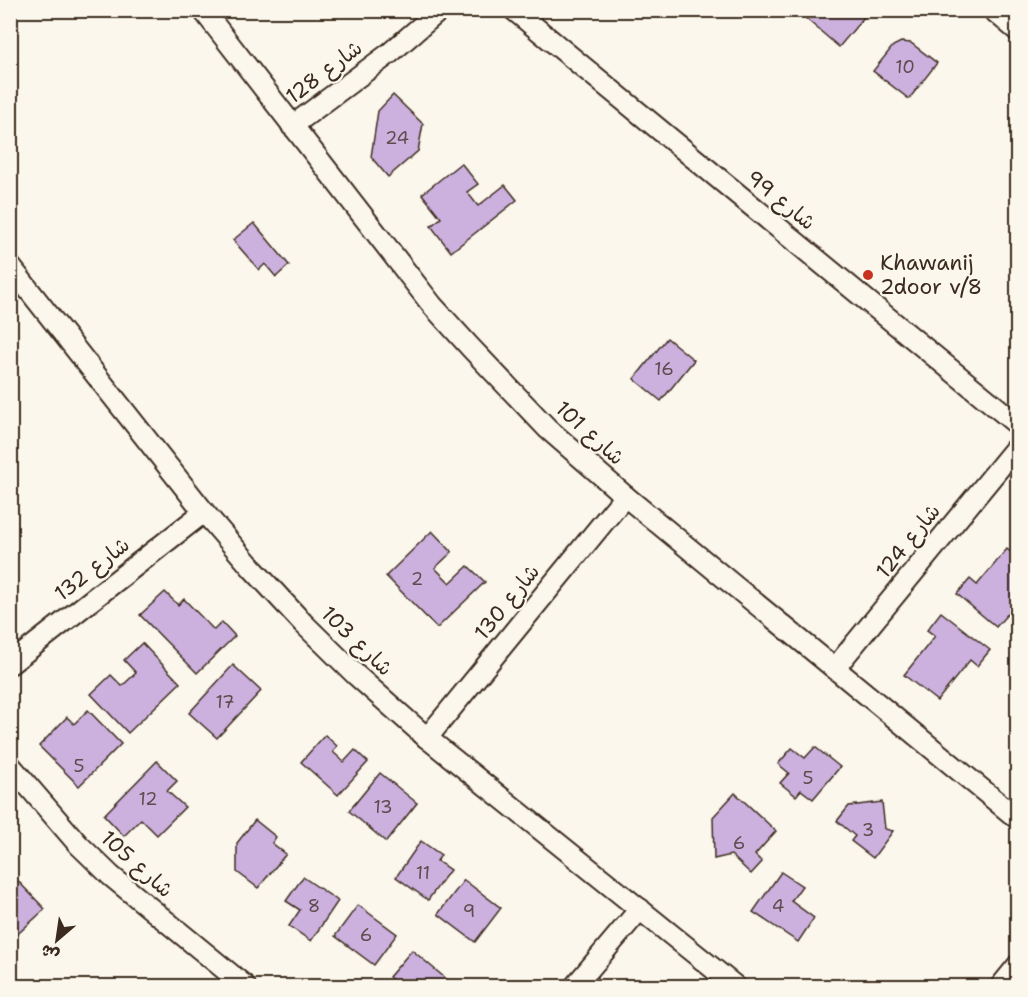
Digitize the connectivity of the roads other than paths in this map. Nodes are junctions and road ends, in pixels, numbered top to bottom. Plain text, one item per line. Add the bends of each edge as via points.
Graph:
1 (203, 10) edge
2 (441, 10) edge
3 (514, 10) edge
4 (993, 10) edge
5 (1017, 31) edge
6 (292, 126) junction
7 (13, 273) edge
8 (1017, 425) edge
9 (1017, 445) edge
10 (625, 496) junction
11 (204, 512) junction
12 (10, 664) edge
13 (835, 668) junction
14 (427, 738) junction
15 (10, 765) edge
16 (1017, 819) edge
17 (640, 909) junction
18 (1017, 965) edge
19 (244, 987) edge
20 (575, 987) edge
21 (735, 987) edge
22 (1001, 987) edge

1 - 6 street, شارع 101
2 - 6 street, شارع 128
3 - 8 street, شارع 99
4 - 5 street
6 - 10 street, شارع 101 via 432,305 548,429
7 - 11 street, شارع 103
9 - 13 street, شارع 124
10 - 13 street, شارع 101
10 - 14 street, شارع 130
11 - 12 street, شارع 132
11 - 14 street, شارع 103 via 303,623
13 - 16 street, شارع 101
14 - 17 street, شارع 103
15 - 19 street, شارع 105 via 111,876
17 - 20 street
17 - 21 street, شارع 103
18 - 22 street

